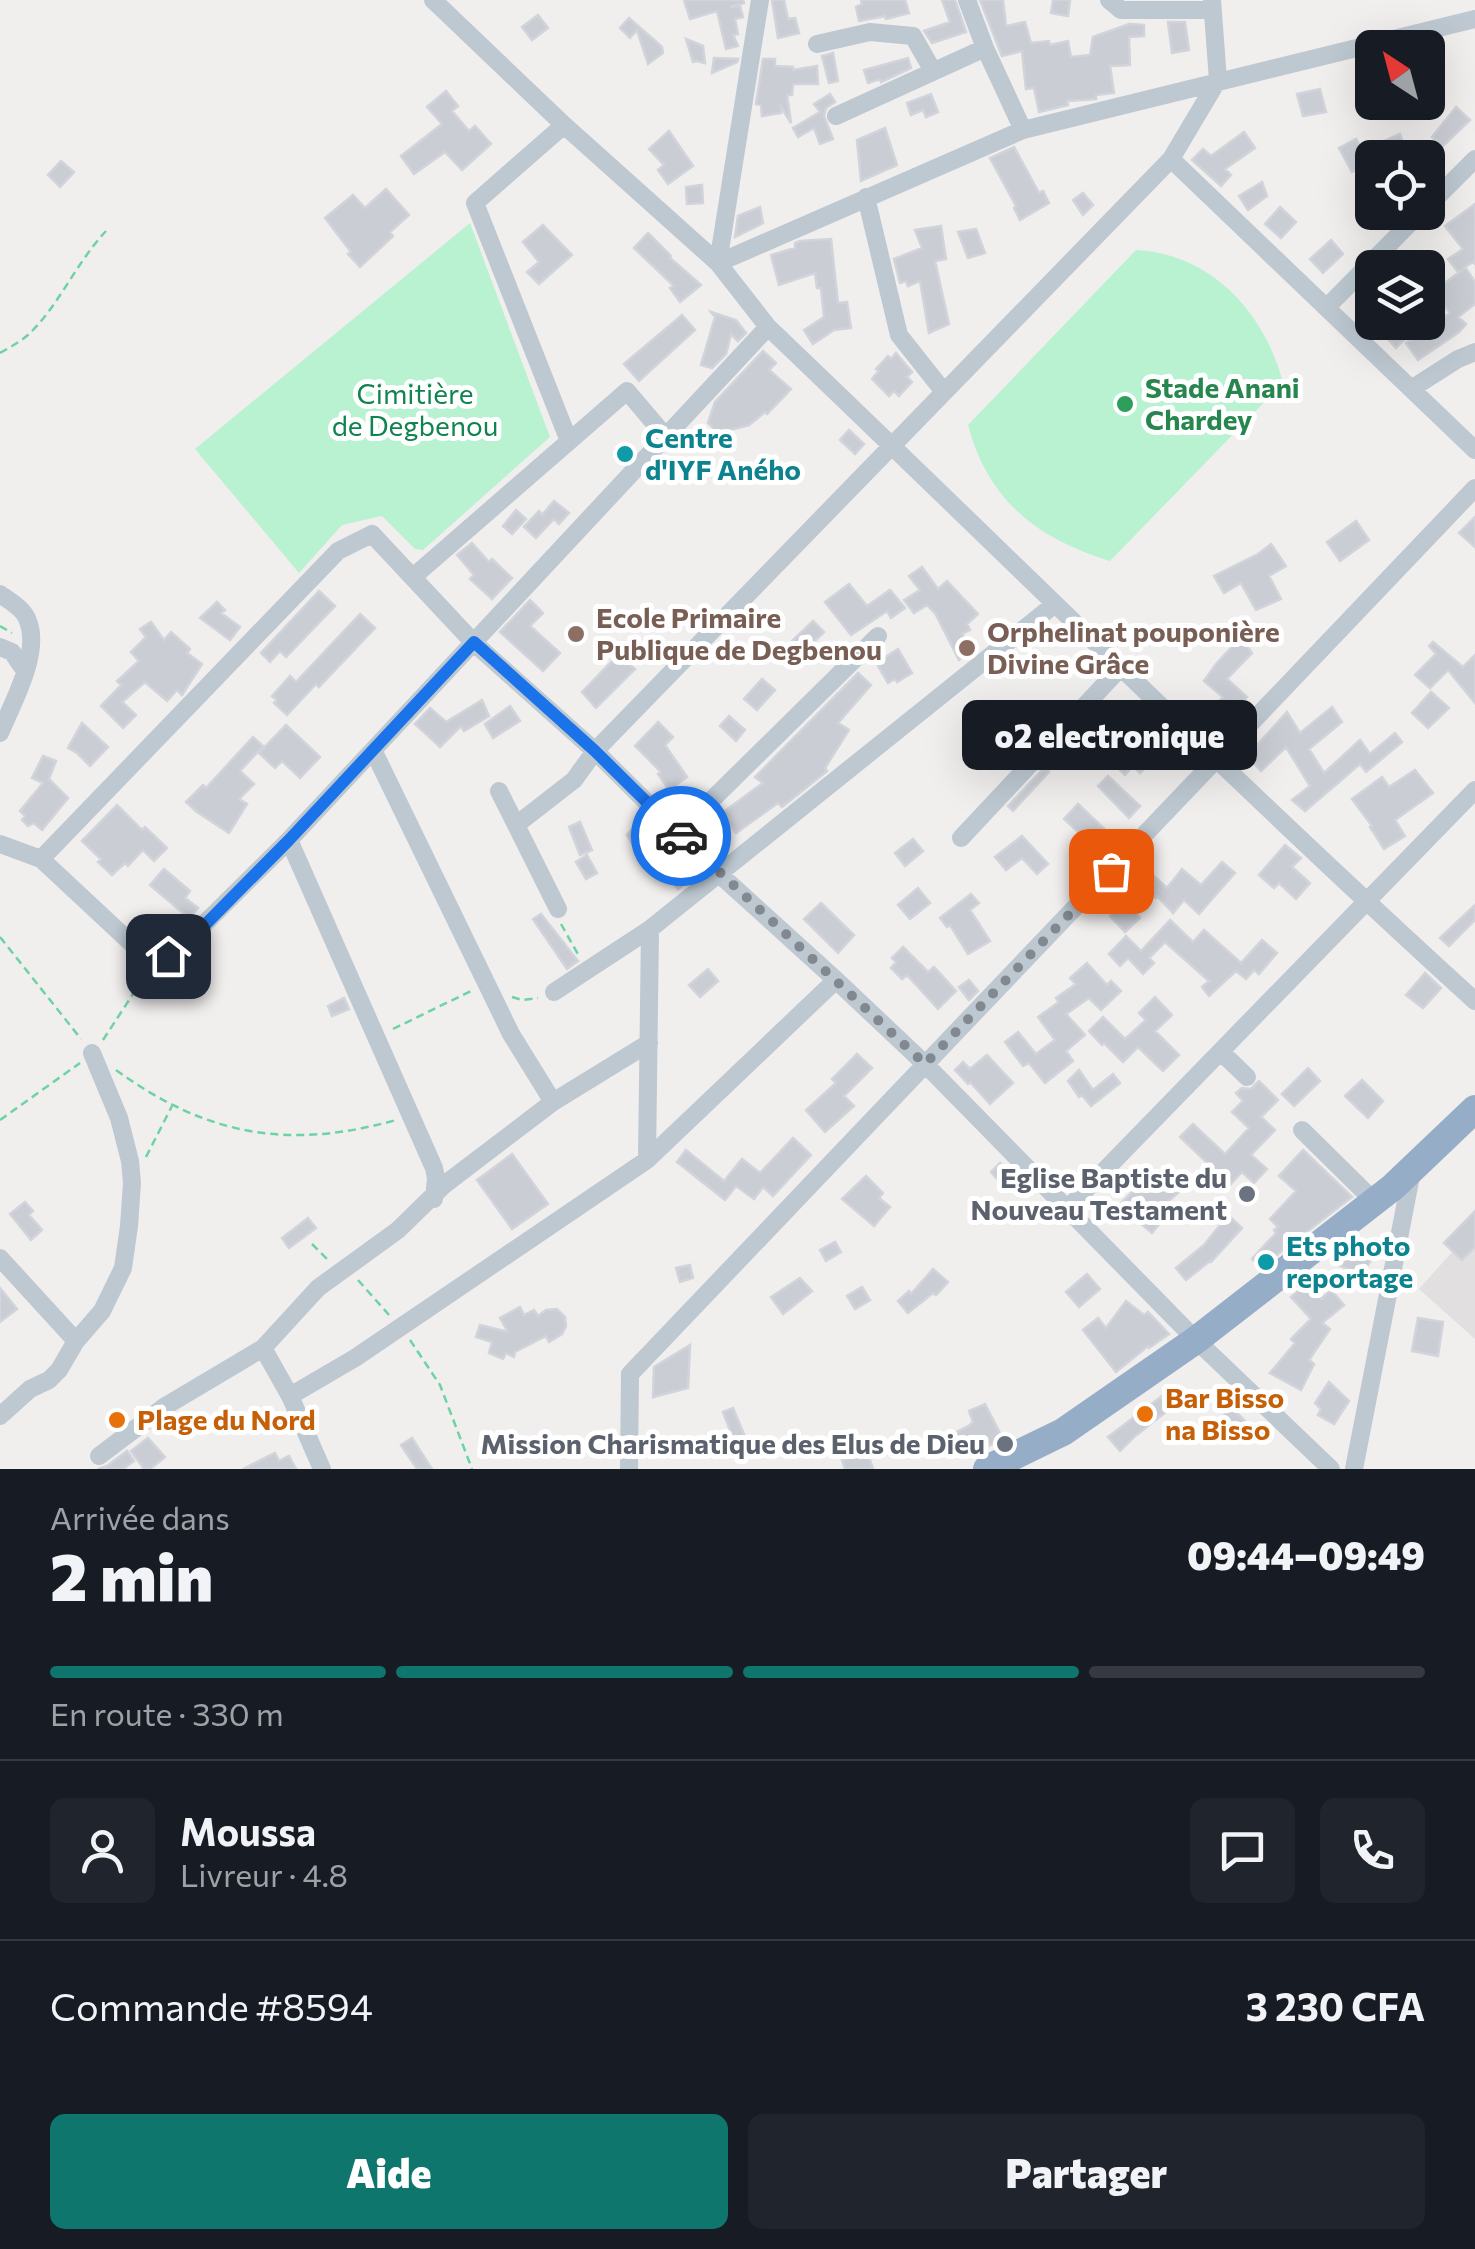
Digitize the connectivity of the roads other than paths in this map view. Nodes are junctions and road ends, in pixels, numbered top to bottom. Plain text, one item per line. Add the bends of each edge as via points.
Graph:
1 (432, 0) edge
2 (760, 0) edge
3 (967, 0) edge
4 (1110, 0) edge
5 (1212, 5) edge
6 (1475, 19) edge
7 (817, 44) dead end
8 (985, 48) junction
9 (933, 71) junction
10 (1218, 80) junction
11 (836, 116) dead end
12 (564, 126) junction
13 (1022, 130) junction
14 (1475, 158) edge
15 (1171, 160) junction
16 (1445, 189) edge
17 (866, 198) junction
18 (1403, 230) edge
19 (718, 263) junction
20 (1327, 307) junction
21 (768, 327) junction
22 (1475, 352) edge
23 (1411, 389) junction
24 (944, 392) junction
25 (666, 437) junction
26 (568, 441) junction
27 (892, 445) junction
28 (1475, 450) edge
29 (1475, 488) edge
30 (413, 578) junction
31 (0, 594) edge
32 (1055, 604) junction
33 (878, 636) dead end
34 (474, 642) junction
35 (0, 647) edge
36 (1121, 667) junction
37 (26, 671) junction
38 (0, 734) edge
39 (373, 750) junction
40 (595, 751) junction
41 (1217, 760) junction
42 (499, 790) dead end
43 (1474, 795) edge
44 (516, 825) junction
45 (678, 833) junction
46 (961, 838) dead end
47 (289, 840) junction
48 (0, 844) edge
49 (40, 859) junction
50 (718, 872) junction
51 (1366, 903) junction
52 (558, 909) road end
53 (650, 929) junction
54 (836, 980) junction
55 (554, 992) road end
56 (1475, 1001) edge
57 (648, 1042) junction
58 (92, 1052) road end
59 (1221, 1052) junction
60 (925, 1064) junction
61 (1247, 1077) dead end
62 (553, 1102) junction
63 (1475, 1109) edge
64 (1302, 1130) dead end
65 (647, 1160) junction
66 (434, 1168) junction
67 (468, 1168) junction
68 (1412, 1170) junction
69 (429, 1200) junction
70 (1374, 1202) junction
71 (1067, 1209) junction
72 (0, 1258) edge
73 (1196, 1340) junction
74 (76, 1342) junction
75 (264, 1348) junction
76 (290, 1396) junction
77 (0, 1416) edge
78 (99, 1456) dead end
79 (322, 1469) edge
80 (629, 1469) edge
81 (987, 1469) edge
82 (1331, 1469) edge
83 (1354, 1469) edge

1 - 12 street
2 - 19 street
3 - 8 street
4 - 5 street via 1121,10
5 - 10 street
6 - 10 street
7 - 9 street via 870,32 912,36
8 - 9 street
8 - 13 street
9 - 11 street
10 - 13 street
10 - 15 street
12 - 19 street
12 - 26 street via 476,203
13 - 17 street
14 - 16 street
15 - 20 street
15 - 24 street
17 - 19 street
17 - 24 street via 898,335
18 - 20 street
19 - 21 street
20 - 23 street
21 - 25 street
21 - 27 street
22 - 23 street
23 - 28 street
24 - 27 street
25 - 26 street via 628,391
25 - 34 street
26 - 30 street
27 - 32 street
27 - 40 street
29 - 41 street
30 - 34 street
30 - 49 street via 372,534 338,551
31 - 37 street via 28,620
32 - 36 street
32 - 50 street
33 - 45 street
34 - 39 street
34 - 40 street
35 - 37 street
36 - 41 street
36 - 46 street
37 - 38 street
39 - 47 street
39 - 62 street via 511,1034
40 - 44 street via 574,780
40 - 45 street
41 - 51 street
41 - 60 street
42 - 44 street
43 - 51 street
44 - 52 street
45 - 50 street
47 - 49 street via 192,938 155,958 136,950
47 - 66 street
48 - 49 street
50 - 53 street
50 - 54 street
51 - 56 street
51 - 59 street
53 - 55 street
53 - 57 street
54 - 60 street
54 - 65 street
57 - 62 street
57 - 65 street
58 - 74 street via 124,1135 132,1183 123,1268 102,1311
59 - 61 street
59 - 71 street
60 - 71 street
60 - 80 street via 630,1374
62 - 67 street
63 - 68 highway
64 - 70 street
65 - 76 street
66 - 67 street via 459,1174
66 - 69 street
67 - 69 street
68 - 70 highway
68 - 83 street
69 - 75 street via 318,1288
70 - 73 highway
71 - 73 street
72 - 74 street
73 - 81 highway via 1063,1432
73 - 82 street
74 - 77 street via 48,1380
75 - 76 street
75 - 78 street via 164,1407
76 - 79 street

